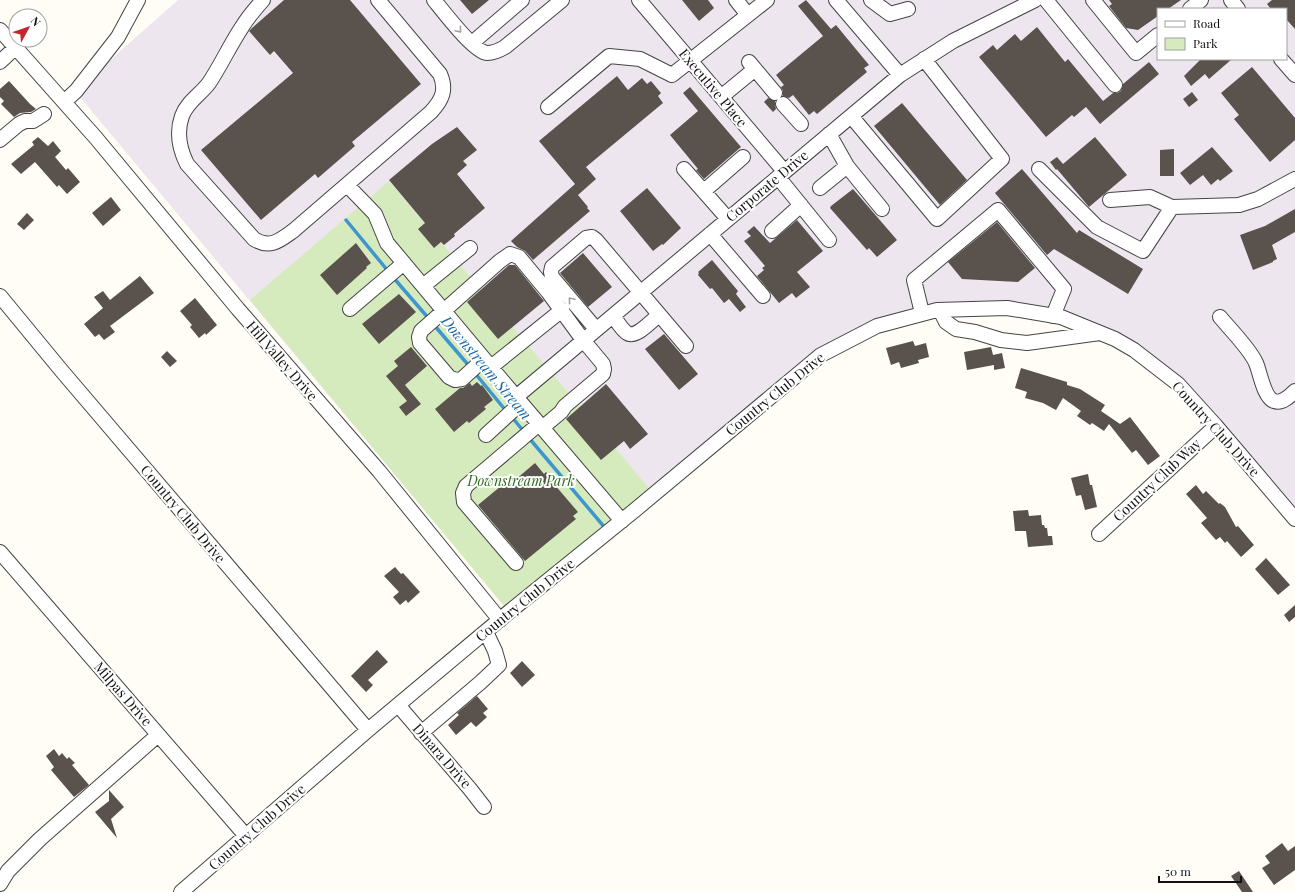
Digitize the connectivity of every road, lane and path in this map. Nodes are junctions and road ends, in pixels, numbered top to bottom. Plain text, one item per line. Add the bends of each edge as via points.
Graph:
1 (138, 0) edge
2 (263, 0) edge
3 (378, 0) edge
4 (434, 0) edge
5 (522, 0) edge
6 (562, 0) edge
7 (736, 0) edge
8 (767, 0) edge
9 (836, 0) edge
10 (871, 0) edge
11 (1035, 0) edge
12 (1046, 0) edge
13 (1093, 0) edge
14 (1201, 0) edge
15 (1231, 0) edge
16 (641, 2) edge
17 (1191, 8) edge
18 (1237, 8) edge
19 (908, 9) dead end
20 (748, 15) junction
21 (0, 30) edge
22 (1157, 36) edge
23 (8, 40) edge
24 (472, 44) junction
25 (15, 48) joint
26 (924, 59) junction
27 (1282, 60) edge
28 (691, 61) junction
29 (0, 62) edge
30 (900, 75) junction
31 (1295, 75) edge
32 (1115, 85) dead end
33 (720, 97) junction
34 (64, 102) junction
35 (548, 107) dead end
36 (44, 114) dead end
37 (851, 116) junction
38 (801, 124) dead end
39 (829, 134) junction
40 (0, 140) edge
41 (743, 157) dead end
42 (847, 166) junction
43 (684, 169) dead end
44 (1039, 169) dead end
45 (781, 174) junction
46 (1295, 178) edge
47 (347, 185) junction
48 (820, 188) dead end
49 (704, 192) junction
50 (1110, 200) dead end
51 (801, 205) junction
52 (1172, 207) junction
53 (882, 209) dead end
54 (728, 219) junction
55 (772, 231) dead end
56 (710, 234) junction
57 (830, 240) dead end
58 (470, 248) dead end
59 (404, 263) junction
60 (423, 286) junction
61 (640, 293) junction
62 (0, 296) edge
63 (763, 296) dead end
64 (350, 309) dead end
65 (444, 310) junction
66 (562, 310) junction
67 (940, 310) junction
68 (922, 313) junction
69 (659, 315) junction
70 (612, 316) junction
71 (1053, 316) junction
72 (1220, 317) dead end
73 (596, 330) junction
74 (1100, 333) junction
75 (583, 340) junction
76 (686, 346) dead end
77 (488, 363) junction
78 (1295, 391) edge
79 (519, 400) junction
80 (541, 426) junction
81 (1216, 426) junction
82 (486, 435) dead end
83 (1295, 519) edge
84 (622, 521) junction
85 (1099, 534) dead end
86 (0, 552) edge
87 (516, 563) dead end
88 (500, 620) junction
89 (486, 632) junction
90 (399, 705) junction
91 (368, 730) junction
92 (422, 733) junction
93 (158, 735) junction
94 (484, 807) dead end
95 (246, 836) junction
96 (0, 884) edge
97 (181, 892) edge

1 - 34 street via 118,38 76,91
2 - 47 street via 242,26 208,83 188,104 179,130 182,154 187,164 260,243 274,243 289,234
3 - 47 street via 440,74 443,92 431,112
4 -> 24 street
5 - 24 street
6 - 24 street via 497,51 486,53
7 - 20 street
8 - 20 street
9 - 30 street
10 - 19 street via 890,14
11 - 26 street, Corporate Drive via 953,41
12 - 32 street
13 - 22 street via 1136,53
14 - 17 street
15 - 18 street
16 - 28 street, Executive Place
20 - 28 street
21 - 23 street, Hill Valley Drive
25 - 29 street
25 - 34 street, Hill Valley Drive
26 - 30 street, Corporate Drive
26 - 37 street via 1002,159 937,220
27 - 31 street
28 - 33 street, Executive Place
28 - 35 street via 672,75 640,59 609,56
30 - 37 street, Corporate Drive
33 - 38 street via 752,65
33 - 45 street, Executive Place
34 - 88 street, Hill Valley Drive via 268,345 379,471
36 - 40 street via 33,121 19,124
37 - 39 street, Corporate Drive
39 - 42 street
39 - 45 street, Corporate Drive
41 - 49 street
42 - 48 street
42 - 53 street
43 - 49 street
44 - 52 street via 1097,227 1143,251
45 - 51 street, Executive Place
45 - 54 street, Corporate Drive
46 - 52 street via 1258,199 1239,205
47 - 59 street via 375,214 387,243
49 - 54 street
50 - 52 street via 1150,197
51 - 55 street
51 - 57 street, Executive Place
54 - 56 street, Corporate Drive
56 - 61 street, Corporate Drive
56 - 63 street
58 - 60 street
59 - 60 street
59 - 64 street
60 - 65 street
61 - 69 street
61 - 70 street, Corporate Drive
73 -> 61 street via 552,277 551,272 552,267 586,238 592,237 596,240
62 - 91 street, Country Club Drive
65 - 66 street via 510,254 519,257
65 - 77 street
65 - 77 street via 421,331 418,337 420,343 449,377 456,380
66 - 75 street
66 - 77 street
67 - 68 street, Country Club Drive
67 - 71 street, Country Club Drive via 1007,308
67 - 74 street via 946,322 956,329 1001,340 1027,343
68 - 71 street via 914,280 998,210 1064,289
68 - 84 street, Country Club Drive via 877,326 821,355
69 - 70 street via 636,334 631,335 627,334
69 - 76 street
70 - 73 street, Corporate Drive
71 - 74 street, Country Club Drive
72 - 78 street via 1255,362 1268,397 1279,402
73 - 75 street, Corporate Drive
74 - 81 street, Country Club Drive via 1134,350 1178,384
75 - 79 street, Corporate Drive
75 - 80 street via 603,364 602,374 564,406 561,412
77 - 79 street
79 - 80 street
79 - 82 street, Corporate Drive
80 - 84 street
80 - 87 street via 466,486 463,493 464,502
81 - 83 street, Country Club Drive
81 - 85 street, Country Club Way
84 - 88 street, Country Club Drive
86 - 93 street, Milpas Drive
88 - 89 street, Country Club Drive
89 - 90 street, Country Club Drive
89 - 92 street via 499,665
90 - 91 street, Country Club Drive
90 - 92 street, Dinara Drive
91 - 95 street, Country Club Drive
92 - 94 street, Dinara Drive
93 - 95 street, Milpas Drive
93 - 96 street via 40,839 8,871
95 - 97 street, Country Club Drive

